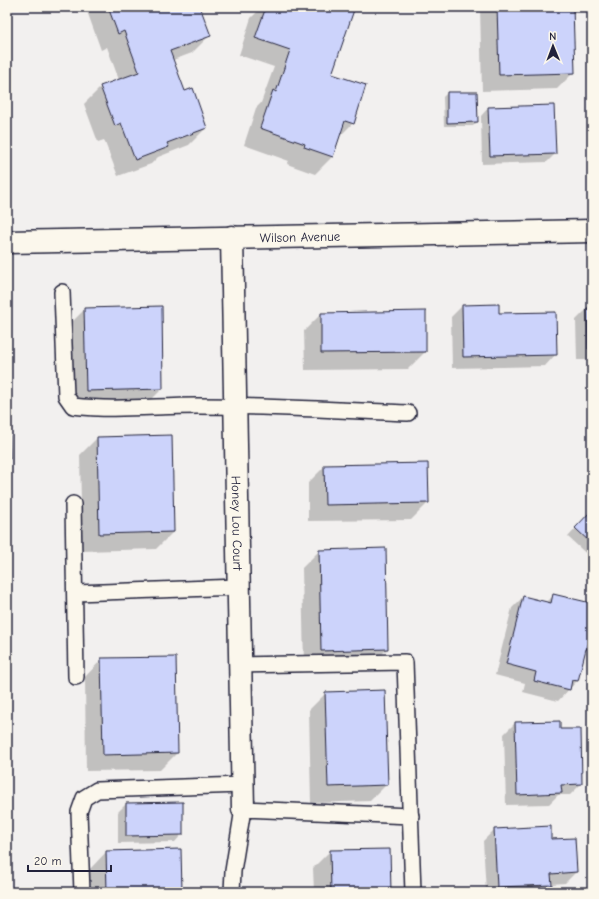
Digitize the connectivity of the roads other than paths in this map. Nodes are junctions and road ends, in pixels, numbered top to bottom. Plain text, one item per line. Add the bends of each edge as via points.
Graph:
1 (592, 231) edge
2 (232, 237) junction
3 (7, 242) edge
4 (62, 292) dead end
5 (236, 406) junction
6 (408, 413) dead end
7 (73, 504) dead end
8 (238, 586) junction
9 (76, 593) junction
10 (240, 665) junction
11 (76, 677) dead end
12 (242, 785) junction
13 (243, 809) junction
14 (411, 816) junction
15 (82, 892) edge
16 (232, 892) edge
17 (413, 892) edge

1 - 2 street, Wilson Avenue
2 - 3 street, Wilson Avenue
2 - 5 street, Honey Lou Court
4 - 5 lane via 66,396 73,406 96,409
5 - 6 lane
5 - 8 street, Honey Lou Court
7 - 9 lane
8 - 9 lane
8 - 10 street, Honey Lou Court
9 - 11 lane
10 - 12 street, Honey Lou Court
10 - 14 lane via 405,662
12 - 13 street, Honey Lou Court
12 - 15 lane via 97,790 84,798 79,812
13 - 14 lane
13 - 16 lane
14 - 17 lane

